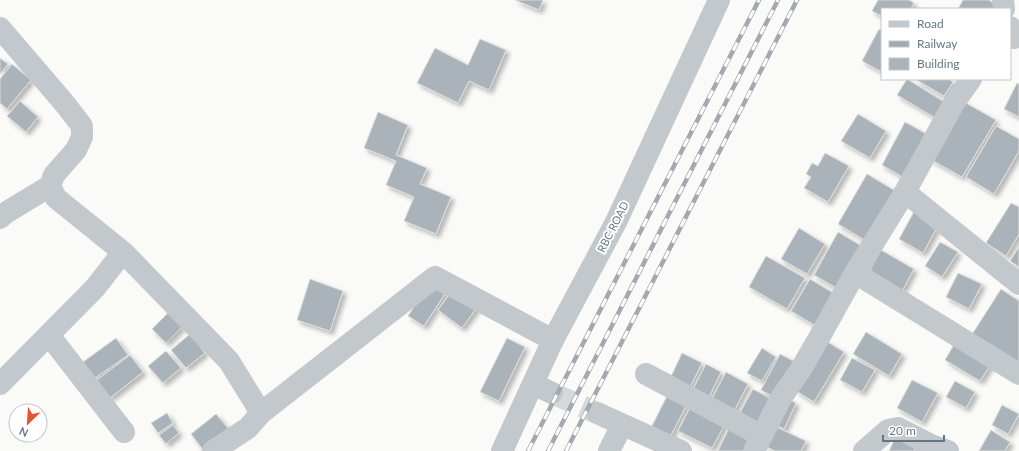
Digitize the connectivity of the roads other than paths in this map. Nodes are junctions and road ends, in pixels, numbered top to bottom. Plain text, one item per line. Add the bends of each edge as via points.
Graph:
1 (719, 0) edge
2 (0, 28) edge
3 (970, 80) edge
4 (50, 186) junction
5 (906, 192) junction
6 (0, 218) edge
7 (123, 252) junction
8 (855, 273) junction
9 (1019, 284) edge
10 (50, 335) junction
11 (553, 340) junction
12 (646, 374) dead end
13 (1019, 374) edge
14 (0, 384) edge
15 (261, 413) junction
16 (596, 413) tunnel mouth
17 (622, 424) junction
18 (124, 432) dead end
19 (758, 443) edge
20 (212, 451) edge
21 (502, 451) edge
22 (609, 451) edge
23 (681, 451) edge
24 (864, 451) edge
25 (948, 451) edge

1 - 11 street, RBC ROAD via 616,222
2 - 4 street via 82,126 82,137 76,150 54,175
3 - 5 street via 954,104
4 - 6 street
4 - 7 street via 56,198
5 - 8 street
5 - 9 street
7 - 10 street via 95,288
7 - 15 street via 229,361
8 - 13 street
8 - 19 street via 801,369 781,398
10 - 14 street
10 - 18 street
11 - 15 street via 435,276
11 - 21 street, RBC ROAD via 543,389
12 - 19 street
15 - 20 street via 248,428
16 - 17 street
17 - 22 street
17 - 23 street
24 - 25 street via 888,430 898,428

